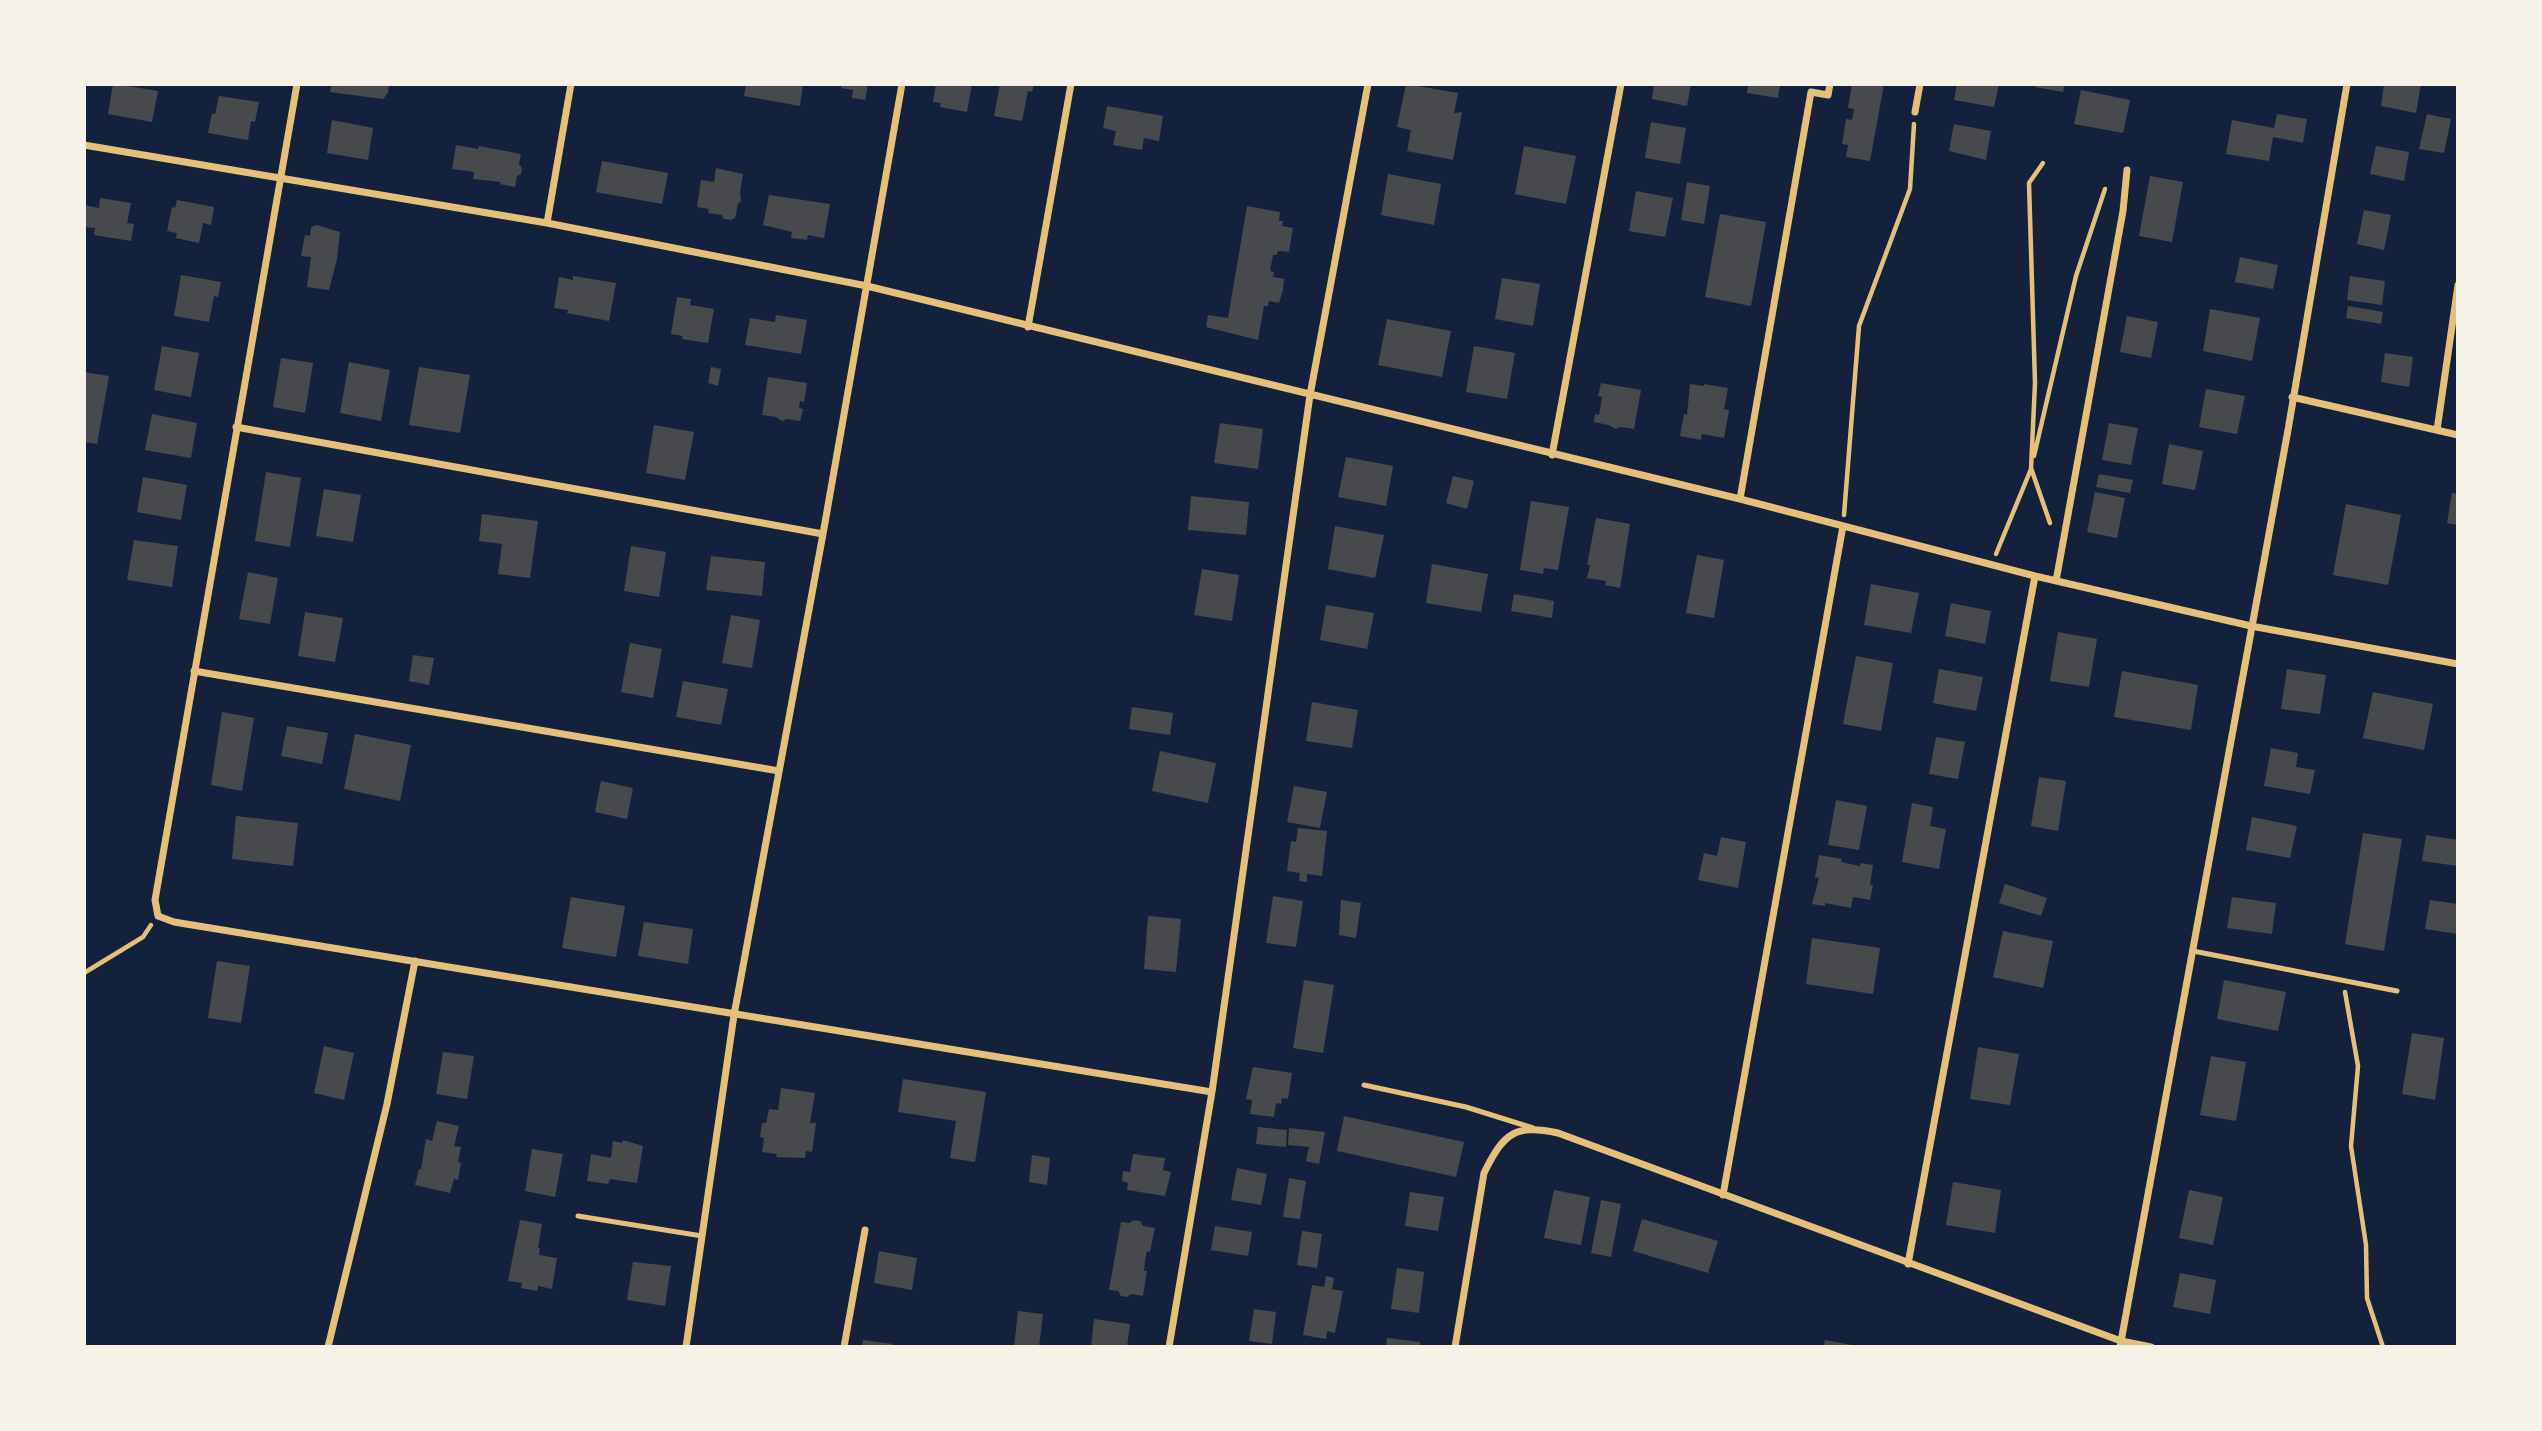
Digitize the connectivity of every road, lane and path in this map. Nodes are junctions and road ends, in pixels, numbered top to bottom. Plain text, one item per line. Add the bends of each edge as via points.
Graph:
1 (297, 84) edge
2 (571, 84) edge
3 (902, 84) edge
4 (1071, 84) edge
5 (1368, 84) edge
6 (1621, 84) edge
7 (1830, 84) edge
8 (1920, 84) edge
9 (2347, 84) edge
10 (1915, 113) joint
11 (84, 145) edge
12 (2043, 163) dead end
13 (2127, 170) dead end
14 (280, 179) junction
15 (2105, 189) dead end
16 (547, 223) junction
17 (2458, 285) edge
18 (867, 286) junction
19 (1028, 327) junction
20 (1310, 395) junction
21 (2292, 397) junction
22 (236, 428) junction
23 (2437, 430) junction
24 (2458, 435) edge
25 (1552, 455) junction
26 (2031, 469) junction
27 (1740, 499) junction
28 (1843, 526) junction
29 (823, 534) junction
30 (2062, 553) junction
31 (1992, 565) junction
32 (2035, 576) junction
33 (2056, 581) junction
34 (2252, 626) junction
35 (2458, 664) edge
36 (194, 671) junction
37 (779, 771) junction
38 (158, 915) junction
39 (2193, 951) junction
40 (415, 961) junction
41 (84, 973) edge
42 (2322, 976) junction
43 (2397, 991) dead end
44 (734, 1015) junction
45 (1364, 1085) dead end
46 (1212, 1092) junction
47 (1534, 1128) junction
48 (1723, 1195) junction
49 (578, 1216) dead end
50 (864, 1230) dead end
51 (702, 1236) junction
52 (1908, 1264) junction
53 (2120, 1344) edge
54 (328, 1347) edge
55 (686, 1347) edge
56 (844, 1347) edge
57 (1169, 1347) edge
58 (1454, 1347) edge
59 (2151, 1347) edge
60 (2383, 1347) edge

1 - 14 street
2 - 16 street
3 - 18 street
4 - 19 street
5 - 20 street
6 - 25 street
7 - 27 street via 1828,95 1811,92
8 - 10 street
9 - 21 street
10 - 28 path via 1910,188 1859,326
11 - 14 street
12 - 26 path via 2029,183 2035,383
13 - 30 street
14 - 16 street
14 - 22 street
15 - 26 path via 2076,276
16 - 18 street
17 - 23 street
18 - 19 street
18 - 29 street
19 - 20 street
20 - 25 street
20 - 46 street
21 - 23 street
21 - 34 street
22 - 29 street
22 - 36 street
23 - 24 street
25 - 27 street
26 - 30 path
26 - 31 path
27 - 28 street
28 - 31 street
28 - 48 street
29 - 37 street
30 - 33 street
31 - 32 street
32 - 33 street
32 - 52 street
33 - 34 street
34 - 35 street
34 - 39 street
36 - 37 street
36 - 38 street via 155,900
37 - 44 street
38 - 40 street via 174,922
38 - 41 path via 143,937
39 - 42 lane
39 - 53 street
40 - 44 street
40 - 54 street via 387,1104
42 - 43 lane
42 - 60 path via 2344,989 2356,1053 2351,1146 2366,1245 2367,1298
44 - 46 street
44 - 51 street
45 - 47 lane via 1466,1107
46 - 57 street
47 - 48 street
47 - 58 street via 1508,1135 1484,1173
48 - 52 street
49 - 51 lane
50 - 56 street
51 - 55 street
52 - 53 street
53 - 59 street

